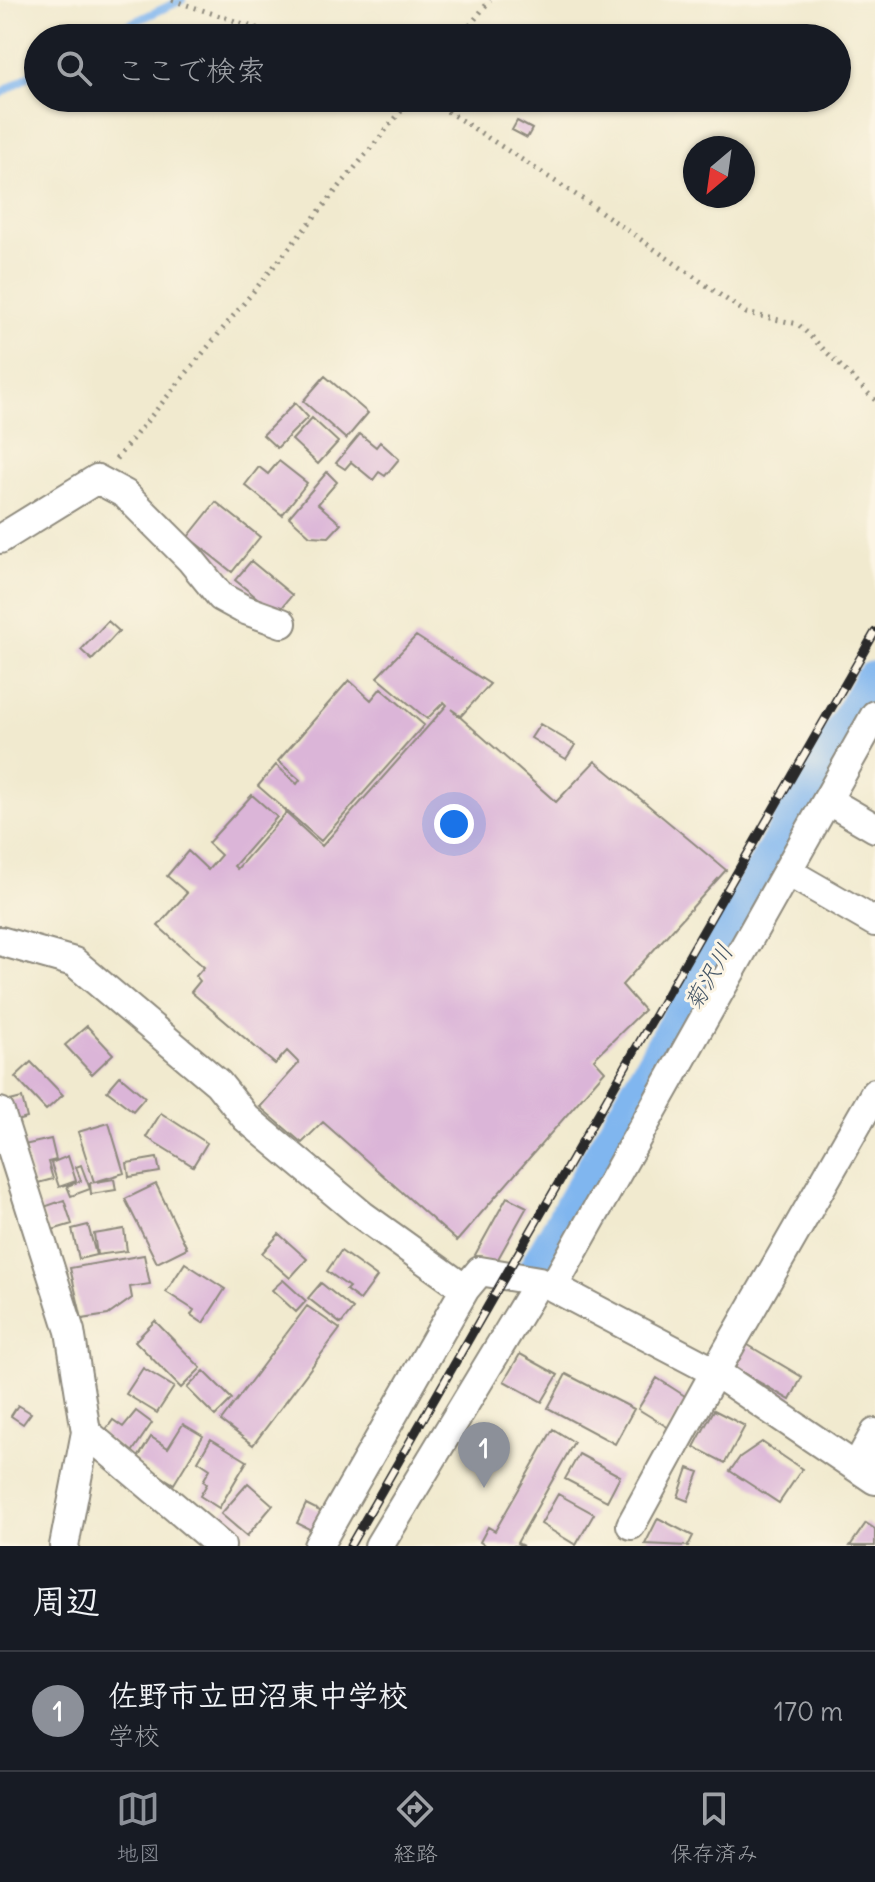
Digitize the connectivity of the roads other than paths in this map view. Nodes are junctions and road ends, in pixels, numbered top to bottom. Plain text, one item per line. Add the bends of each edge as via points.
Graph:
1 (0, 539) edge
2 (282, 623) dead end
3 (875, 715) edge
4 (827, 800) junction
5 (875, 828) edge
6 (788, 872) junction
7 (875, 922) edge
8 (0, 941) edge
9 (875, 1093) edge
10 (0, 1112) edge
11 (546, 1284) junction
12 (465, 1289) junction
13 (715, 1372) junction
14 (86, 1432) junction
15 (875, 1433) edge
16 (866, 1473) edge
17 (631, 1525) dead end
18 (64, 1546) edge
19 (221, 1546) edge
20 (318, 1546) edge
21 (379, 1546) edge

1 - 2 street via 97,479 125,494 221,597
3 - 4 street
4 - 5 street
4 - 6 street
6 - 7 street
6 - 11 street
8 - 12 street via 74,962 218,1083 246,1118 362,1215
9 - 13 street
10 - 14 street via 70,1331
11 - 12 street via 480,1271
11 - 13 street
11 - 21 street
12 - 20 street
13 - 16 street
13 - 17 street
14 - 18 street
14 - 19 street
15 - 16 street

